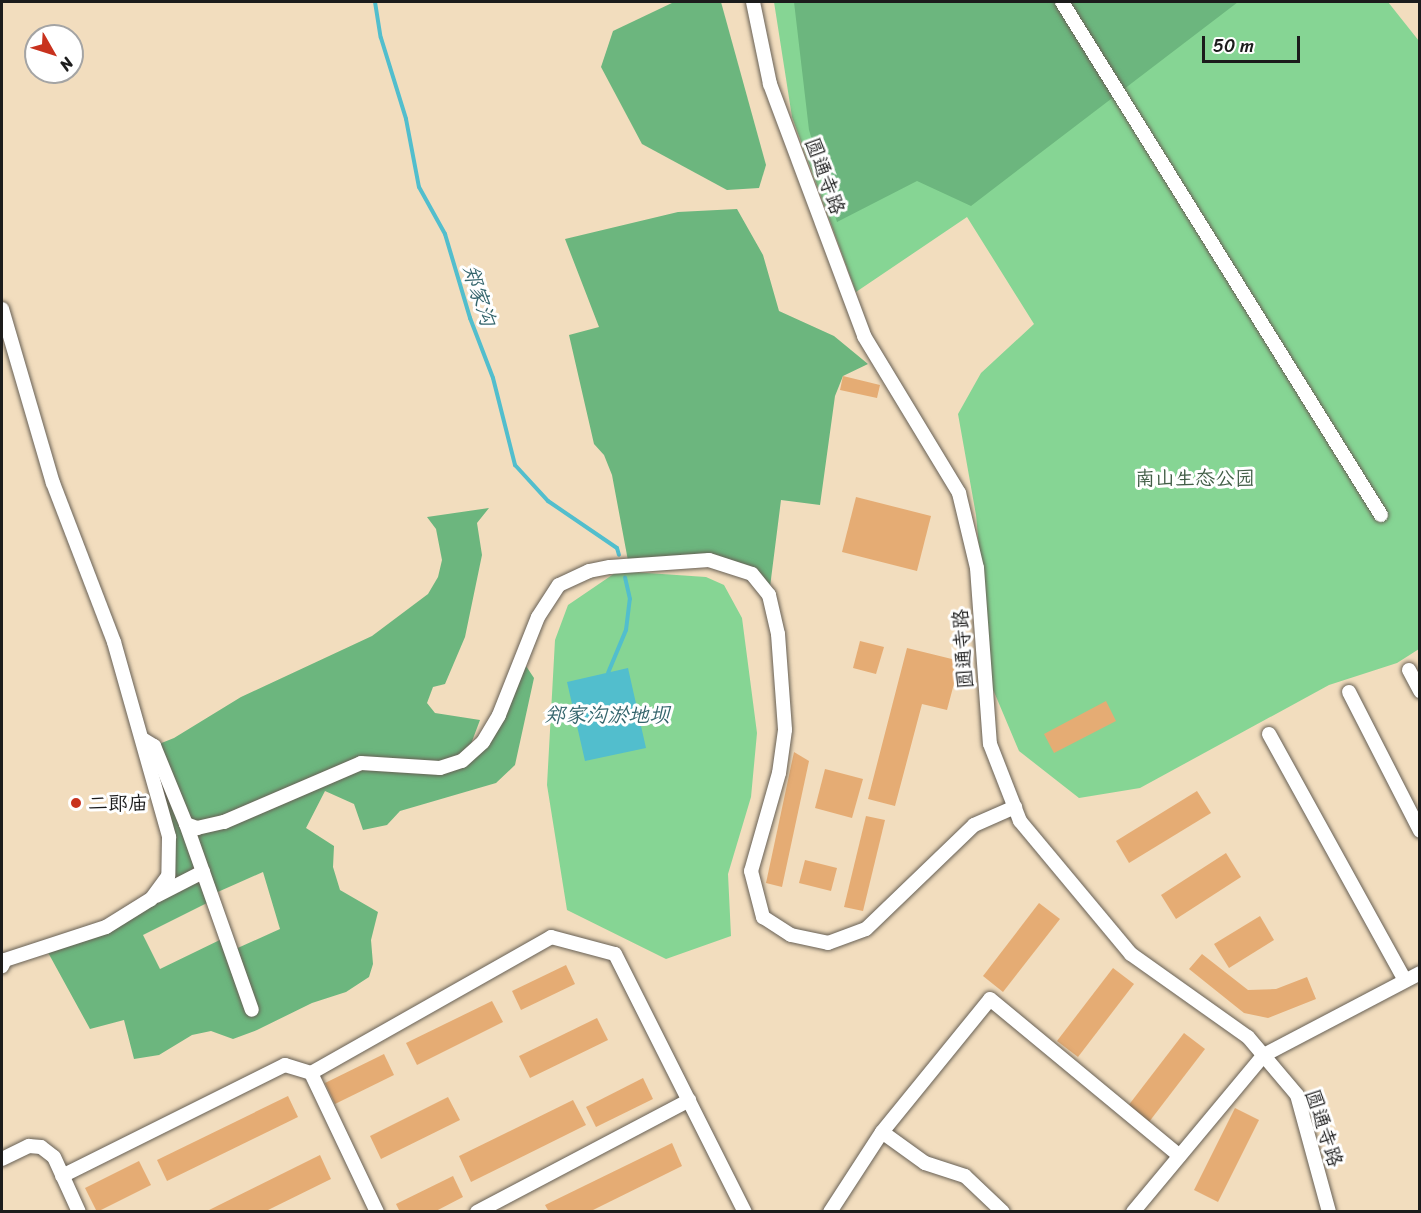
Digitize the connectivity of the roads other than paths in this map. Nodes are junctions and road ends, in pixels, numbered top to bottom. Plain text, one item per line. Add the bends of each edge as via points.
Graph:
1 (753, 2) edge
2 (1062, 2) edge
3 (2, 309) edge
4 (1381, 514) dead end
5 (1410, 670) dead end
6 (1419, 691) edge
7 (1349, 692) dead end
8 (1269, 734) dead end
9 (144, 740) junction
10 (1015, 807) junction
11 (186, 824) junction
12 (1419, 831) edge
13 (203, 872) junction
14 (151, 899) junction
15 (2, 966) edge
16 (1419, 973) edge
17 (1405, 981) junction
18 (252, 1010) dead end
19 (1264, 1055) junction
20 (311, 1073) junction
21 (689, 1100) junction
22 (882, 1132) junction
23 (1180, 1156) junction
24 (2, 1159) edge
25 (62, 1176) junction
26 (79, 1212) edge
27 (377, 1212) edge
28 (477, 1212) edge
29 (745, 1212) edge
30 (830, 1212) edge
31 (1003, 1212) edge
32 (1133, 1212) edge
33 (1329, 1212) edge

1 - 10 street, 圆通寺路 via 770,84 864,336 959,493 977,568 990,744
2 - 4 street
3 - 9 street via 53,483 114,642
5 - 6 street
7 - 12 street
8 - 17 street
9 - 11 street via 154,746
9 - 14 street via 169,837 168,876
10 - 11 street via 974,825 866,929 828,943 791,935 763,917 752,871 779,773 785,730 778,634 769,595 752,574 709,560 609,567 589,571 559,585 538,617 499,715 483,742 462,761 440,768 361,763 224,822 197,828
10 - 19 street, 圆通寺路 via 1020,821 1131,954 1248,1037
11 - 13 street
13 - 14 street
13 - 18 street
14 - 15 street via 106,927 5,960
16 - 17 street
17 - 19 street
19 - 23 street
19 - 33 street, 圆通寺路 via 1297,1095
20 - 21 street via 551,937 615,954
20 - 25 street via 285,1065
20 - 27 street
21 - 28 street
21 - 29 street
22 - 23 street via 990,999
22 - 30 street
22 - 31 street via 925,1163 965,1176
23 - 32 street
24 - 25 street via 29,1146 41,1147 54,1157
25 - 26 street

